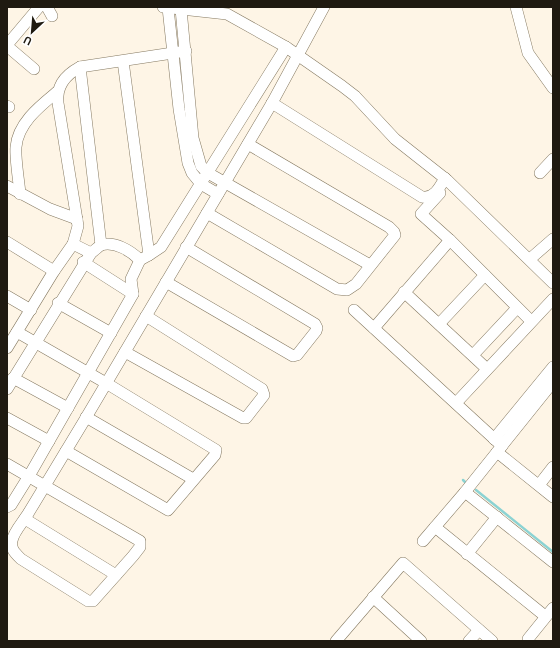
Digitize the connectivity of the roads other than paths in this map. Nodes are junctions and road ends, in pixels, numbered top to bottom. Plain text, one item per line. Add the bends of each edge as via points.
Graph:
1 (39, 7) edge
2 (324, 7) edge
3 (516, 7) edge
4 (166, 8) edge
5 (181, 9) junction
6 (229, 11) edge
7 (7, 46) edge
8 (286, 47) junction
9 (186, 51) junction
10 (173, 52) junction
11 (298, 55) junction
12 (123, 61) junction
13 (80, 67) junction
14 (34, 69) dead end
15 (553, 88) edge
16 (57, 92) junction
17 (272, 103) junction
18 (248, 144) junction
19 (553, 159) edge
20 (208, 173) junction
21 (540, 173) dead end
22 (448, 180) junction
23 (225, 182) junction
24 (201, 184) junction
25 (7, 186) edge
26 (20, 194) junction
27 (218, 194) junction
28 (207, 212) junction
29 (77, 219) junction
30 (553, 239) edge
31 (450, 240) junction
32 (7, 242) edge
33 (73, 244) junction
34 (101, 245) junction
35 (186, 247) junction
36 (91, 253) junction
37 (144, 258) junction
38 (530, 259) junction
39 (83, 262) junction
40 (370, 265) junction
41 (54, 271) junction
42 (485, 275) junction
43 (166, 282) junction
44 (553, 283) edge
45 (404, 292) junction
46 (133, 294) junction
47 (7, 296) edge
48 (553, 299) edge
49 (58, 303) junction
50 (517, 308) junction
51 (31, 310) junction
52 (354, 310) dead end
53 (146, 316) junction
54 (531, 322) junction
55 (439, 324) junction
56 (374, 328) junction
57 (17, 332) junction
58 (111, 333) junction
59 (35, 343) junction
60 (7, 348) edge
61 (125, 352) junction
62 (473, 355) junction
63 (553, 367) edge
64 (487, 369) junction
65 (88, 373) junction
66 (13, 378) junction
67 (553, 382) edge
68 (106, 383) junction
69 (7, 389) edge
70 (456, 403) junction
71 (68, 408) junction
72 (7, 418) edge
73 (86, 418) junction
74 (49, 441) junction
75 (498, 446) junction
76 (66, 451) junction
77 (7, 464) edge
78 (553, 467) edge
79 (29, 476) junction
80 (193, 479) junction
81 (45, 484) junction
82 (539, 485) junction
83 (465, 492) junction
84 (553, 497) edge
85 (7, 508) edge
86 (497, 517) junction
87 (25, 519) junction
88 (435, 528) junction
89 (9, 538) edge
90 (423, 541) dead end
91 (467, 554) junction
92 (553, 562) edge
93 (116, 575) junction
94 (373, 598) junction
95 (553, 608) edge
96 (545, 616) junction
97 (479, 630) junction
98 (341, 639) edge
99 (528, 639) dead end
100 (421, 641) edge
101 (469, 641) edge
102 (492, 641) edge

1 - 7 street
2 - 11 street
3 - 15 street via 528,53
4 - 5 street
4 - 10 street
5 - 6 street
5 - 9 street
6 - 8 street
7 - 14 street
8 - 11 street
8 - 20 street
9 - 10 street
9 - 20 street via 193,138 201,166
10 - 12 street
10 - 24 street via 188,163
11 - 17 street
11 - 22 street via 355,96 395,139
12 - 13 street
12 - 37 street
13 - 16 street via 70,72
13 - 34 street
16 - 26 street via 28,119 16,147
16 - 29 street
17 - 18 street
17 - 22 street via 422,197 426,198 435,193
18 - 23 street
18 - 40 street via 393,230 395,235
19 - 21 street
20 - 23 street
20 - 24 street
22 - 31 street via 421,214
22 - 38 street
23 - 27 street
23 - 40 street
24 - 27 street
24 - 37 street via 161,248
25 - 26 street
26 - 29 street
27 - 28 street
28 - 35 street
28 - 40 street via 337,289 352,288
29 - 33 street via 78,231
30 - 38 street
31 - 42 street
31 - 45 street
32 - 41 street
33 - 36 street
33 - 41 street
34 - 36 street
34 - 37 street via 119,247
35 - 43 street
35 - 43 street via 315,324 316,331 297,355 293,356
36 - 39 street
37 - 46 street via 131,279
38 - 44 street
39 - 46 street
39 - 49 street
41 - 51 street
42 - 50 street
42 - 55 street
43 - 53 street
45 - 55 street
45 - 56 street
46 - 58 street
47 - 51 street
48 - 54 street
49 - 58 street
49 - 59 street
50 - 54 street
50 - 62 street
51 - 57 street
52 - 56 street
53 - 61 street
53 - 61 street via 262,389 264,395 246,418 243,418
54 - 64 street
55 - 62 street
56 - 70 street
57 - 59 street
57 - 60 street
58 - 65 street
59 - 65 street
59 - 66 street
61 - 68 street
62 - 64 street
63 - 75 street
64 - 70 street
65 - 68 street
65 - 71 street
66 - 69 street
66 - 71 street
67 - 75 street
68 - 73 street
68 - 80 street via 214,448 214,455
70 - 75 street
71 - 74 street
72 - 74 street
73 - 76 street
73 - 80 street
74 - 79 street
75 - 82 street
75 - 83 street
76 - 80 street via 165,510 171,508
76 - 81 street
77 - 79 street
78 - 82 street
79 - 81 street
79 - 85 street
81 - 87 street
81 - 93 street via 140,541 140,547
82 - 84 street
83 - 86 street
83 - 88 street
86 - 91 street
86 - 92 street
87 - 89 street
87 - 93 street
88 - 90 street
88 - 91 street
89 - 93 street via 12,550 21,559 88,601 93,601
91 - 96 street
94 - 97 street via 403,563
94 - 98 street
94 - 100 street
95 - 96 street
96 - 99 street
97 - 101 street
97 - 102 street

